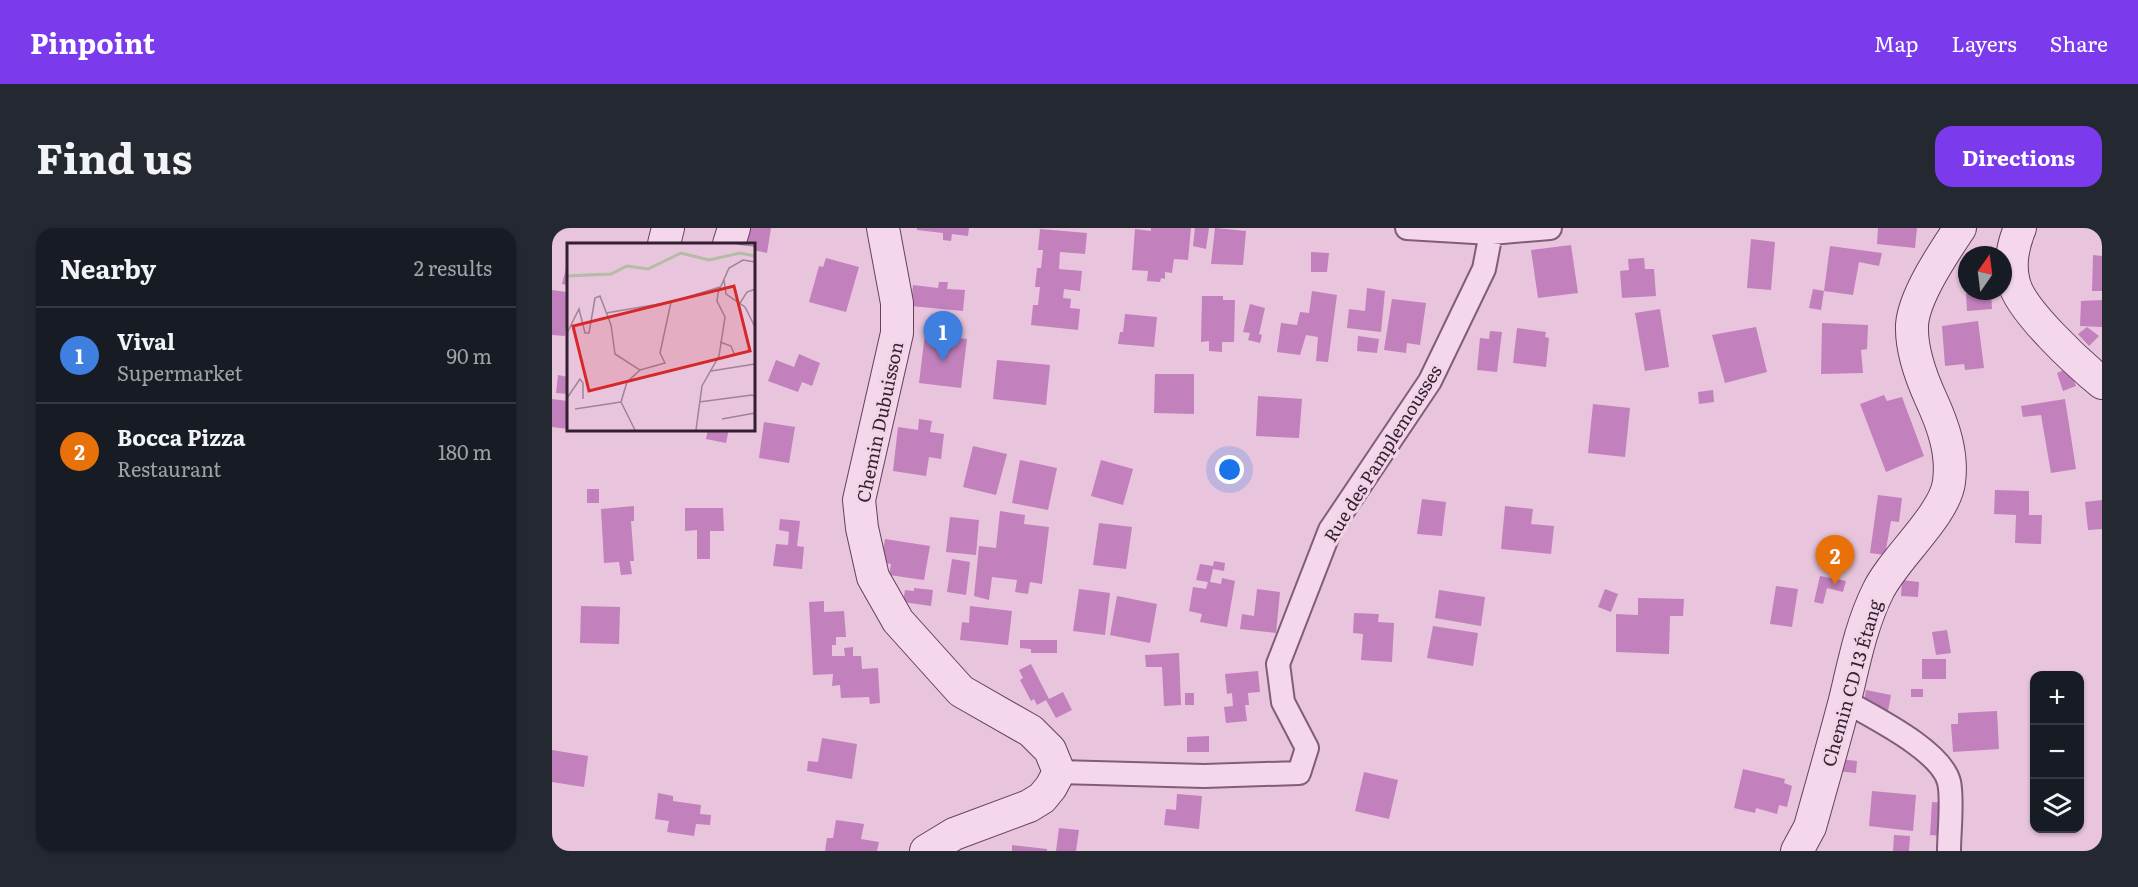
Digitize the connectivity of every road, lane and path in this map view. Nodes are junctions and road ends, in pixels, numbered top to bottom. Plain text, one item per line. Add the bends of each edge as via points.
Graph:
1 (668, 228) edge
2 (734, 228) edge
3 (883, 228) edge
4 (1407, 228) edge
5 (1550, 228) edge
6 (1960, 228) edge
7 (2020, 228) edge
8 (1491, 233) junction
9 (664, 243) edge
10 (729, 243) edge
11 (2102, 383) edge
12 (1845, 701) junction
13 (1059, 772) junction
14 (926, 851) edge
15 (1797, 851) edge
16 (1949, 851) edge

1 - 9 main road
2 - 10 main road
3 - 13 main road, Chemin Dubuisson via 897,303 897,333 859,500 873,577 898,621 961,691 1031,731 1050,750
4 - 8 street
5 - 8 street
6 - 12 main road, Chemin CD 13 Étang via 1918,302 1912,324 1921,378 1945,434 1949,484 1944,502 1878,590 1862,633
7 - 11 main road via 2012,263 2014,284 2030,313
8 - 13 street, Rue des Pamplemousses via 1484,269 1430,381 1330,530 1278,663 1283,702 1307,748 1299,773 1204,776
12 - 15 main road, Chemin CD 13 Étang via 1810,826
12 - 16 street via 1912,740 1941,765 1949,781
13 - 14 main road via 1047,793 1029,806 954,834

